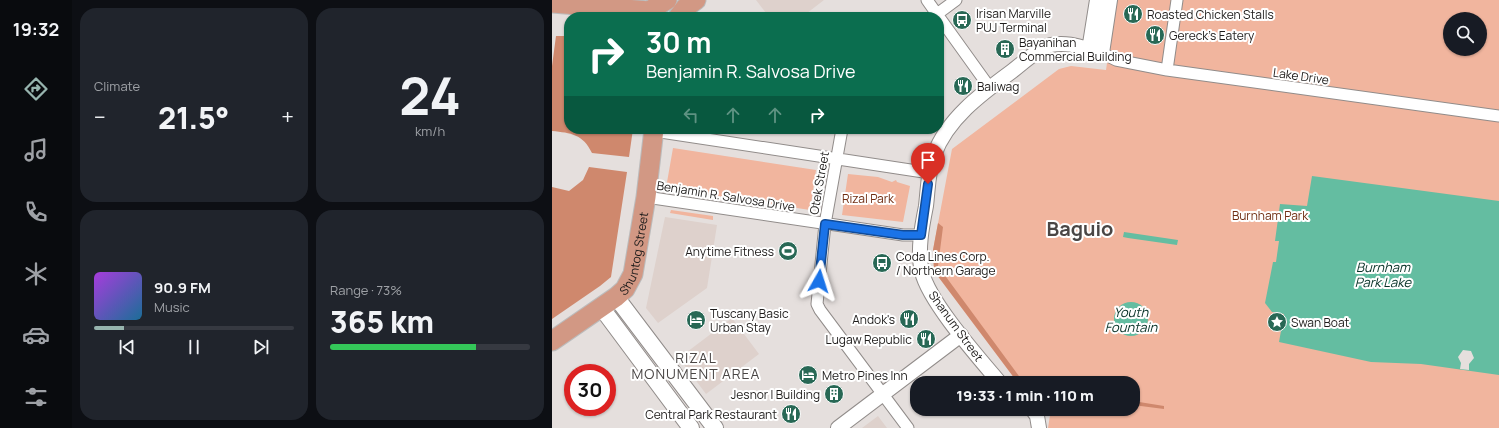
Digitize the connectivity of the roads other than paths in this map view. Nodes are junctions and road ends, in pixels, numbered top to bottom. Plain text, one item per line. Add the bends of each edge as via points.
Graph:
1 (667, 0) edge
2 (927, 0) edge
3 (956, 0) edge
4 (1096, 0) edge
5 (1110, 0) edge
6 (1177, 0) edge
7 (552, 3) edge
8 (633, 12) edge
9 (653, 12) edge
10 (934, 12) edge
11 (942, 12) edge
12 (944, 26) edge
13 (1095, 51) junction
14 (1167, 70) junction
15 (990, 88) junction
16 (1499, 116) edge
17 (654, 134) edge
18 (678, 134) edge
19 (841, 134) edge
20 (944, 134) edge
21 (944, 134) edge
22 (836, 160) junction
23 (930, 173) junction
24 (646, 197) junction
25 (825, 224) junction
26 (921, 235) junction
27 (609, 302) junction
28 (961, 335) junction
29 (552, 341) edge
30 (994, 376) edge
31 (685, 389) junction
32 (883, 394) junction
33 (670, 400) junction
34 (1037, 416) edge
35 (691, 428) edge
36 (715, 428) edge
37 (838, 428) edge
38 (908, 428) edge
39 (1039, 428) edge

1 - 9 highway
2 - 10 street
3 - 11 street
4 - 13 street
5 - 13 street
6 - 14 street
7 - 8 highway
12 - 15 street
13 - 14 street, Lake Drive via 1116,60
13 - 15 street, Shanum Street via 1072,44 1051,46 1038,52
14 - 16 street, Lake Drive
15 - 20 street, Shanum Street
17 - 24 highway, Shuntog Street
18 - 22 street
19 - 22 street, Otek Street
21 - 23 street, Shanum Street
22 - 23 street
22 - 25 street, Otek Street
23 - 26 street, Shanum Street
24 - 25 street, Benjamin R. Salvosa Drive
24 - 27 highway, Shuntog Street via 633,274 626,289
25 - 26 street, Benjamin R. Salvosa Drive via 903,235
25 - 32 street, Otek Street via 817,304
26 - 28 street, Shanum Street via 921,268 924,278
27 - 29 highway, Shuntog Street
27 - 31 main road
27 - 33 main road
28 - 30 street, Shanum Street
28 - 32 street
31 - 33 main road
31 - 36 main road
32 - 37 street
32 - 38 street, Otek Street
33 - 35 main road
34 - 39 street

